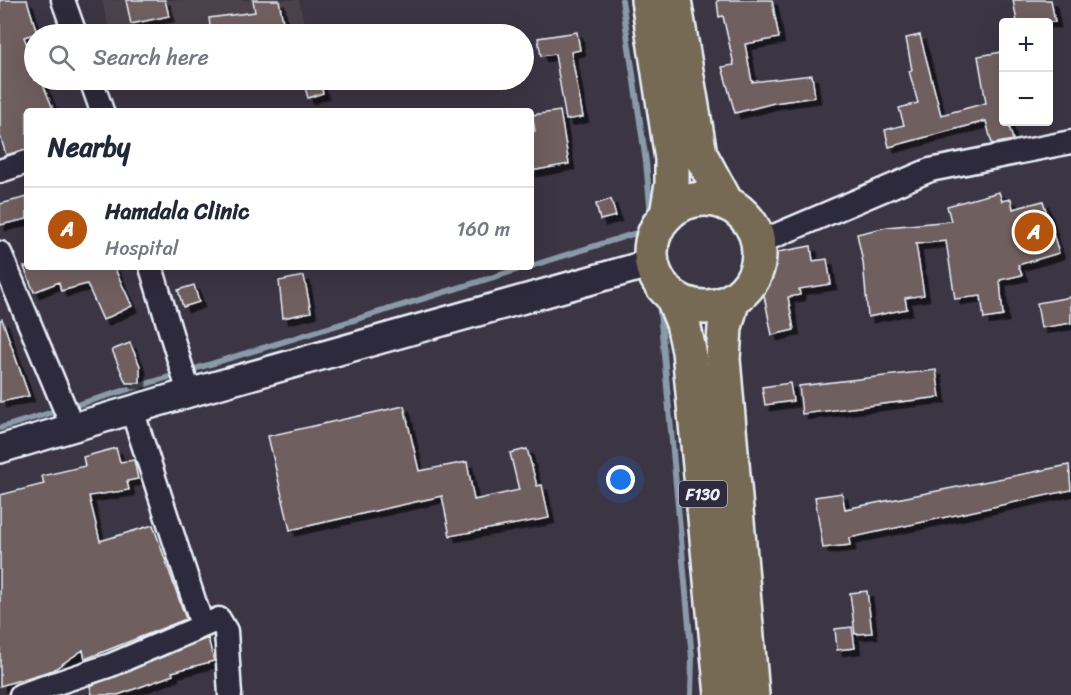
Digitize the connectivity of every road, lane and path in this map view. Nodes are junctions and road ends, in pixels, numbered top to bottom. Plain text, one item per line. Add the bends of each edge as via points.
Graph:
1 (63, 0) edge
2 (648, 0) edge
3 (674, 0) edge
4 (71, 24) edge
5 (95, 90) edge
6 (101, 108) edge
7 (1071, 142) edge
8 (24, 163) edge
9 (0, 171) edge
10 (727, 204) junction
11 (667, 215) junction
12 (758, 243) junction
13 (0, 253) edge
14 (152, 270) edge
15 (627, 270) junction
16 (672, 296) junction
17 (733, 299) junction
18 (184, 378) junction
19 (132, 410) junction
20 (67, 413) junction
21 (0, 450) edge
22 (202, 624) junction
23 (21, 695) edge
24 (230, 695) edge
25 (722, 695) edge
26 (752, 695) edge

1 - 4 street
2 - 11 main road via 672,159
3 - 10 main road via 700,154
5 - 6 street
7 - 12 street via 930,170
8 - 9 street
10 - 11 main road via 702,199 677,207
10 - 12 main road via 747,220
11 - 15 main road
12 - 17 main road, F130 via 759,256 751,281
13 - 20 street
14 - 18 street
15 - 16 main road, F130 via 660,281
15 - 18 street
16 - 17 main road via 702,307
16 - 25 main road, F130 via 689,351
17 - 26 main road, F130 via 725,327 723,359
18 - 19 street
19 - 20 street
19 - 22 street
20 - 21 street
22 - 23 street via 111,664
22 - 24 street via 216,619 223,623

